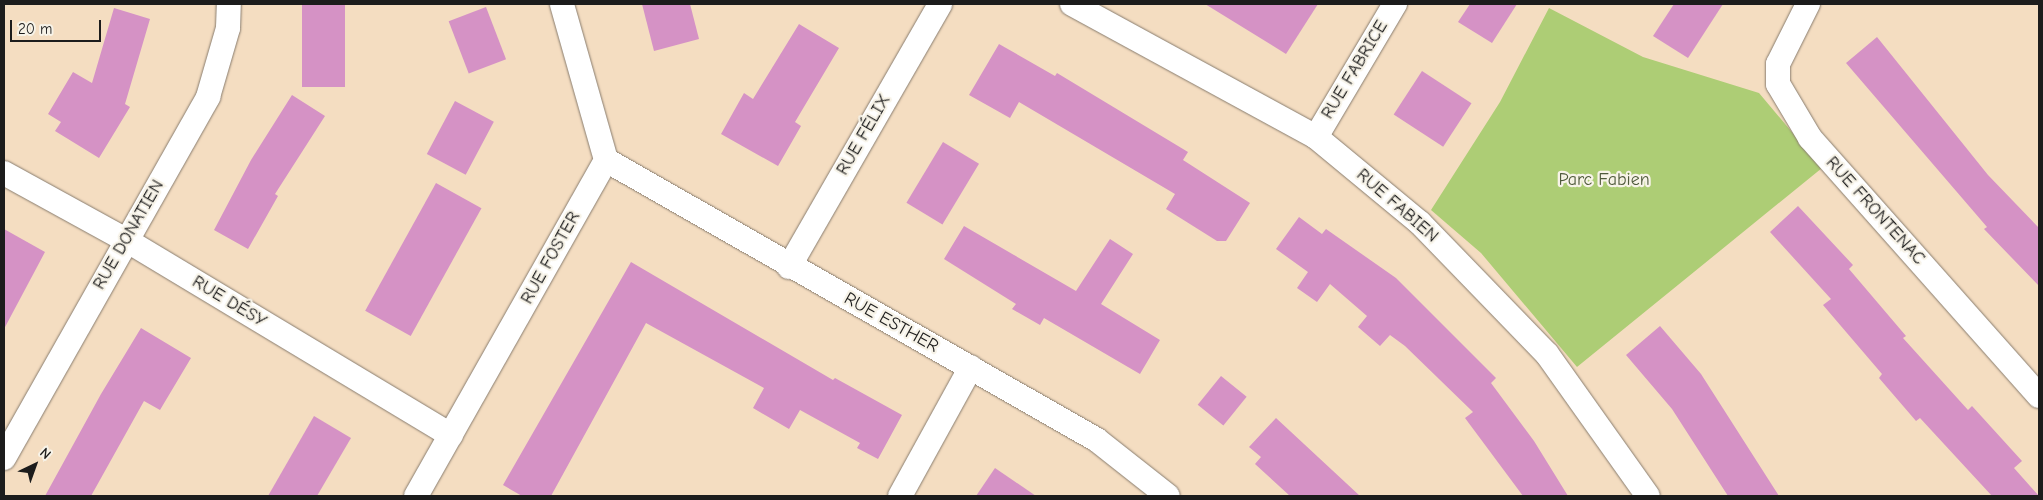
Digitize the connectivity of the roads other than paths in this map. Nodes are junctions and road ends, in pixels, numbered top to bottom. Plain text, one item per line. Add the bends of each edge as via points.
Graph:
1 (229, 4) edge
2 (562, 4) edge
3 (940, 4) edge
4 (1072, 4) edge
5 (1395, 4) edge
6 (1808, 4) edge
7 (1316, 137) junction
8 (606, 160) junction
9 (4, 173) edge
10 (126, 240) junction
11 (789, 267) junction
12 (971, 367) junction
13 (2039, 396) edge
14 (451, 435) junction
15 (4, 458) edge
16 (416, 496) edge
17 (900, 496) edge
18 (1168, 496) edge
19 (1648, 496) edge

1 - 10 street, RUE DONATIEN via 228,28 208,97
2 - 8 street
3 - 11 street, RUE FÉLIX
4 - 7 street, RUE FABIEN
5 - 7 street, RUE FABRICE
6 - 13 street, RUE FRONTENAC via 1778,64 1778,84 1803,126
7 - 19 street, RUE FABIEN via 1420,223 1548,354
8 - 11 street, RUE ESTHER
8 - 14 street, RUE FOSTER
9 - 10 street, RUE DÉSY
10 - 14 street, RUE DÉSY
10 - 15 street, RUE DONATIEN
11 - 12 street, RUE ESTHER
12 - 17 street
12 - 18 street, RUE ESTHER via 1097,440
14 - 16 street, RUE FOSTER

